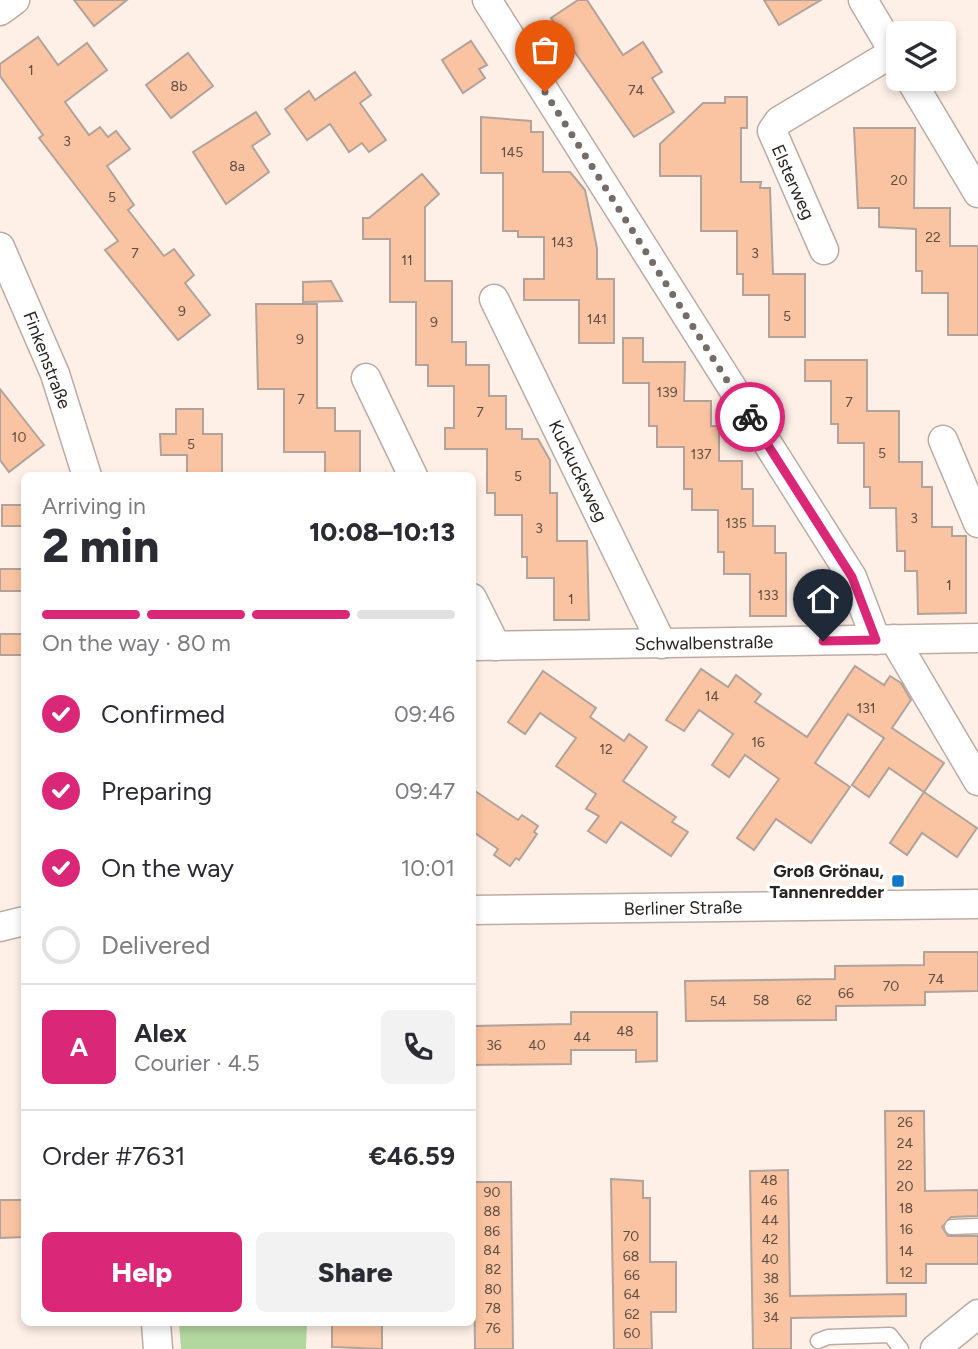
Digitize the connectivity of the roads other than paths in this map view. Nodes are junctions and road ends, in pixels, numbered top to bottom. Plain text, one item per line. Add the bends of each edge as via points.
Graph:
1 (15, 0) edge
2 (487, 0) edge
3 (863, 0) edge
4 (0, 11) edge
5 (886, 38) edge
6 (886, 61) edge
7 (917, 91) edge
8 (978, 192) edge
9 (0, 247) edge
10 (824, 250) dead end
11 (494, 299) dead end
12 (366, 378) dead end
13 (943, 440) dead end
14 (86, 472) edge
15 (411, 472) edge
16 (978, 523) edge
17 (476, 614) edge
18 (978, 638) edge
19 (885, 640) junction
20 (662, 644) junction
21 (484, 646) edge
22 (978, 781) edge
23 (978, 904) edge
24 (476, 911) edge
25 (21, 922) edge
26 (0, 927) edge
27 (978, 1226) edge
28 (952, 1227) dead end
29 (978, 1314) edge
30 (156, 1326) edge
31 (818, 1340) dead end
32 (158, 1349) edge
33 (901, 1349) edge
34 (935, 1349) edge

1 - 4 street
2 - 19 street via 852,577
3 - 5 street
6 - 10 street, Elsterweg via 779,121 772,131
7 - 8 street
9 - 14 street, Finkenstraße via 55,374
11 - 20 street, Kuckucksweg
12 - 15 street
13 - 16 street
17 - 21 street
18 - 19 street, Schwalbenstraße
19 - 20 street, Schwalbenstraße
19 - 22 street
20 - 21 street, Schwalbenstraße
23 - 24 street, Berliner Straße
25 - 26 street
27 - 28 lane
29 - 34 street
30 - 32 street
31 - 33 lane via 890,1335

